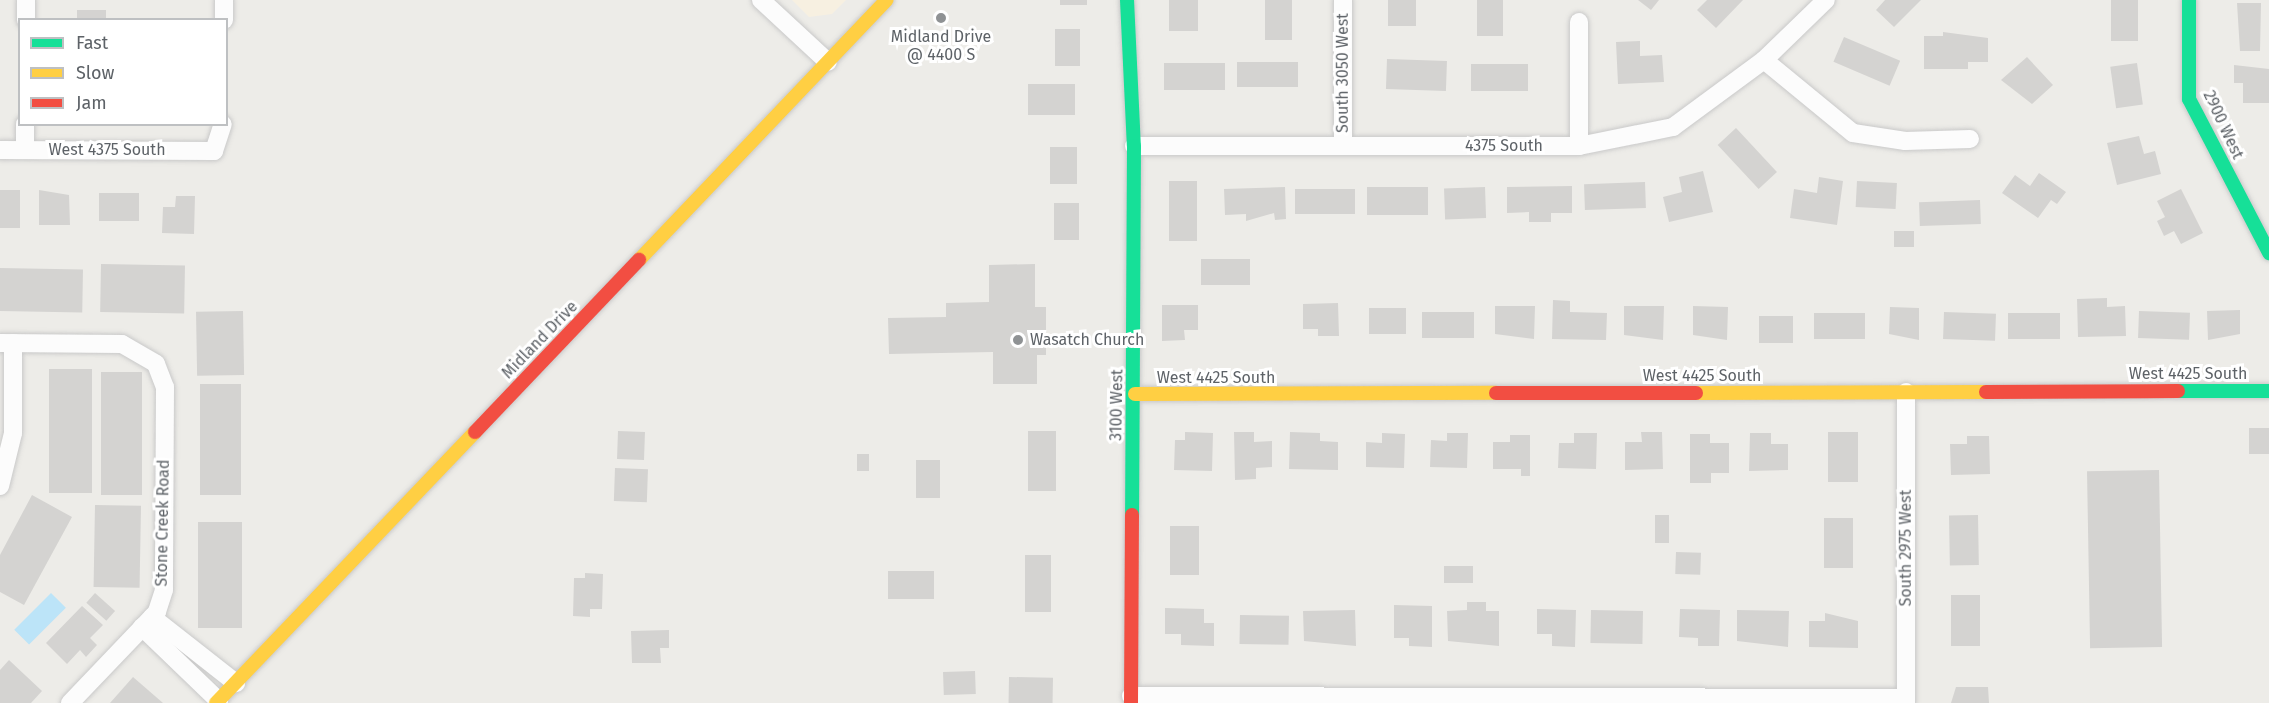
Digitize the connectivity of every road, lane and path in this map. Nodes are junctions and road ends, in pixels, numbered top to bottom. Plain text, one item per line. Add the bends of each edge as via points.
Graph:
1 (26, 0) edge
2 (224, 0) edge
3 (761, 0) edge
4 (887, 0) edge
5 (1127, 0) edge
6 (1343, 0) edge
7 (1826, 0) edge
8 (2189, 0) edge
9 (26, 18) edge
10 (224, 18) edge
11 (1579, 22) dead end
12 (1764, 60) junction
13 (828, 62) junction
14 (26, 126) edge
15 (222, 126) edge
16 (1970, 139) dead end
17 (1134, 146) junction
18 (1343, 146) junction
19 (1579, 146) junction
20 (0, 150) edge
21 (25, 150) junction
22 (2269, 253) edge
23 (7, 343) edge
24 (1906, 392) junction
25 (2269, 392) edge
26 (1134, 394) junction
27 (0, 486) edge
28 (147, 622) junction
29 (236, 683) junction
30 (1131, 700) edge
31 (1520, 700) edge
32 (1906, 700) edge
33 (218, 702) edge
34 (70, 703) edge

1 - 9 street
2 - 10 street
3 - 13 street
4 - 13 street, Midland Drive
5 - 17 street, 3100 West
6 - 18 street, South 3050 West
7 - 12 street, 4375 South
8 - 22 street, 2900 West via 2189,99
11 - 19 street
12 - 16 street via 1853,133 1905,141
12 - 19 street, 4375 South via 1673,127
13 - 29 street, Midland Drive
14 - 21 street
15 - 21 street, West 4375 South via 214,151
17 - 18 street, 4375 South
17 - 26 street, 3100 West
18 - 19 street, 4375 South
20 - 21 street, West 4375 South
23 - 27 street via 13,433
23 - 28 street, Stone Creek Road via 122,344 142,351 156,364 165,387 164,590
24 - 25 street, West 4425 South
24 - 26 street, West 4425 South
24 - 32 street, South 2975 West
26 - 30 street, 3100 West
28 - 29 street
28 - 33 street
28 - 34 street, Stone Creek Road
29 - 33 street, Midland Drive
30 - 31 street
31 - 32 street

